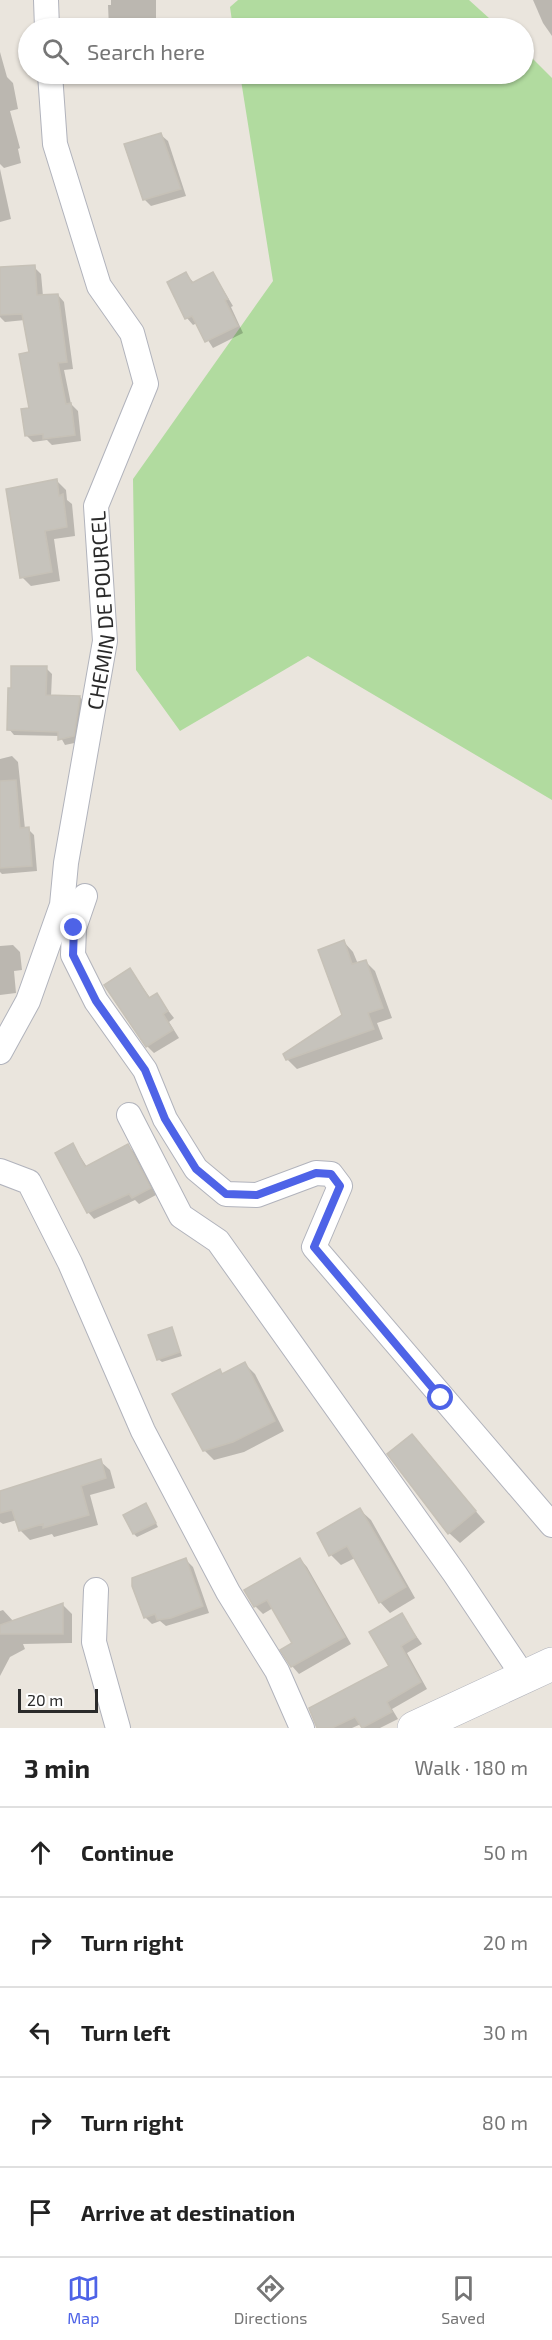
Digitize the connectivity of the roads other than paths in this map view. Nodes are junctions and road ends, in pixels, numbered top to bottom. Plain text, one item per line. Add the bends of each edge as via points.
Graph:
1 (46, 0) edge
2 (47, 18) edge
3 (51, 84) edge
4 (85, 896) dead end
5 (0, 1052) edge
6 (129, 1115) dead end
7 (0, 1171) edge
8 (552, 1525) edge
9 (96, 1590) dead end
10 (538, 1671) edge
11 (118, 1728) edge
12 (302, 1728) edge
13 (414, 1728) edge

1 - 2 street
3 - 5 street, CHEMIN DE POURCEL via 56,144 99,285 132,333 146,384 96,506 105,641 62,905 28,1001
4 - 8 street via 74,928 73,955 96,1001 145,1070 165,1119 196,1169 226,1194 257,1195 316,1173 331,1174 340,1186 314,1247
6 - 10 street via 182,1216 218,1241 455,1574
7 - 12 street via 29,1182 70,1263 143,1431 228,1592 277,1671
9 - 11 street via 94,1642
10 - 13 main road

